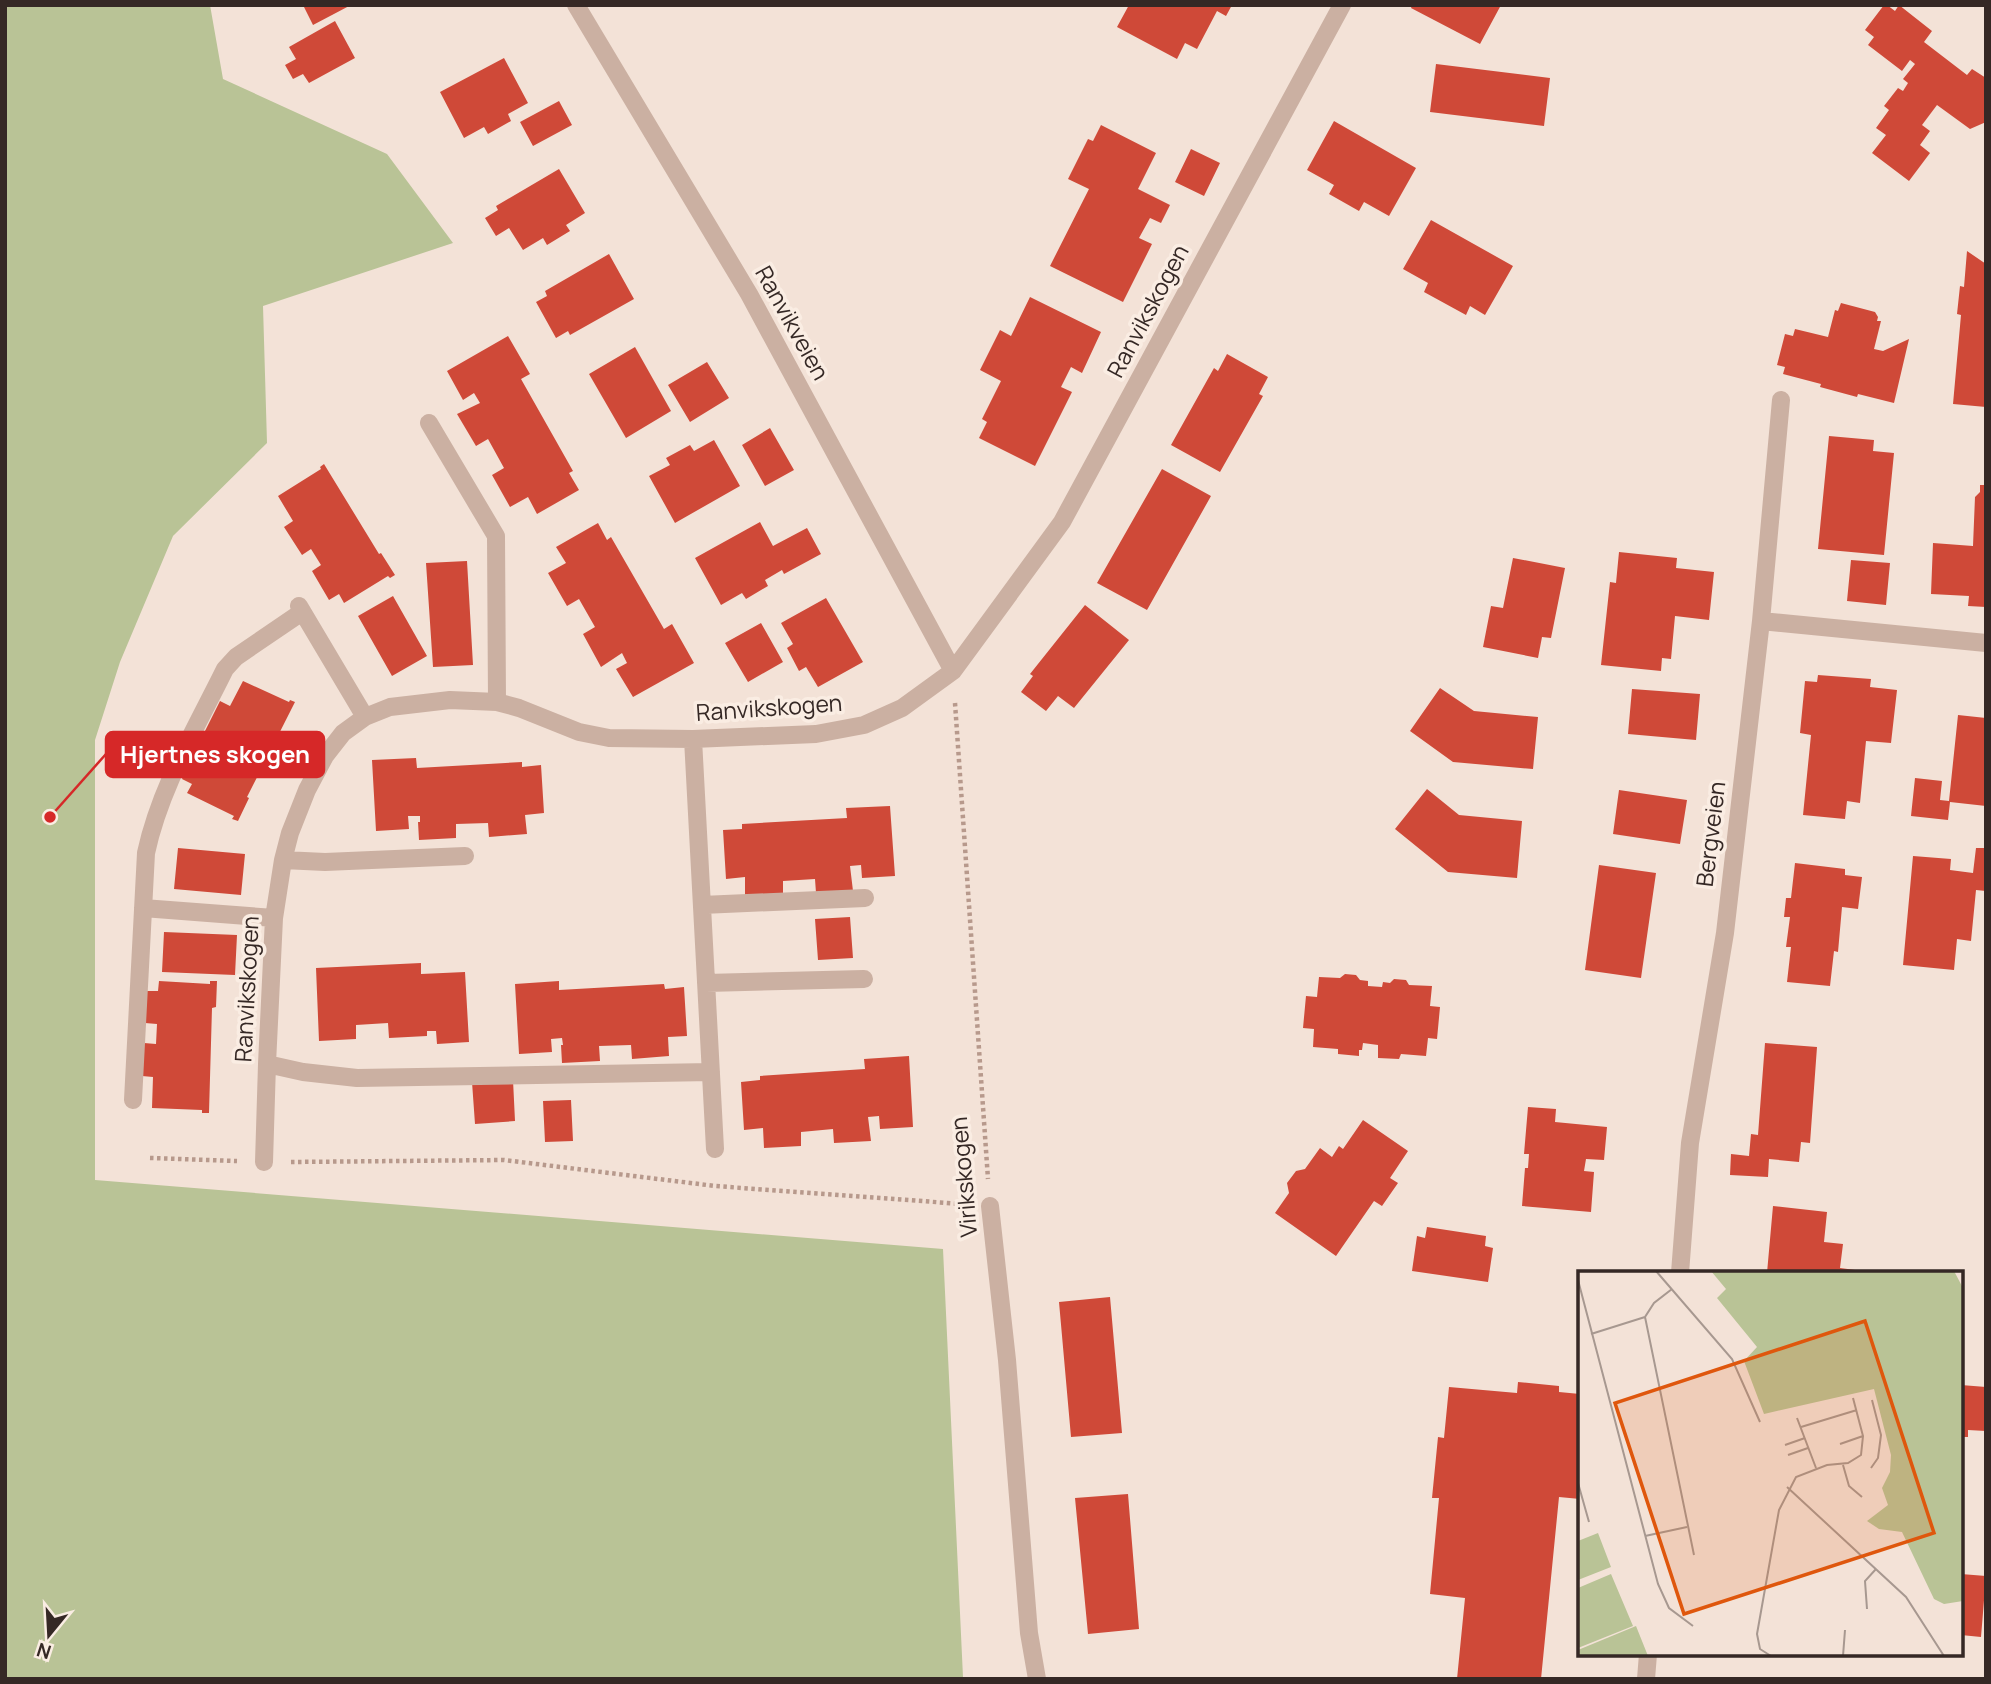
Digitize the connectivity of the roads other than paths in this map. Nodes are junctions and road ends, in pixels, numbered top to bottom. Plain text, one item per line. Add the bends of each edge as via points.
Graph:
1 (576, 5) edge
2 (1342, 5) edge
3 (1781, 400) dead end
4 (429, 423) dead end
5 (1760, 621) junction
6 (1986, 643) edge
7 (953, 671) junction
8 (496, 702) junction
9 (365, 717) junction
10 (693, 739) junction
11 (465, 856) dead end
12 (283, 860) junction
13 (865, 898) dead end
14 (702, 905) junction
15 (144, 908) junction
16 (274, 918) junction
17 (864, 979) dead end
18 (706, 983) junction
19 (267, 1064) junction
20 (711, 1072) junction
21 (133, 1100) dead end
22 (715, 1149) dead end
23 (264, 1162) road end
24 (990, 1206) road end
25 (1680, 1271) edge
26 (1648, 1656) edge
27 (1037, 1679) edge
28 (1646, 1679) edge

1 - 7 street, Ranvikveien via 749,294
2 - 7 street, Ranvikskogen via 1062,522
3 - 5 street, Bergveien
4 - 8 street via 496,536
5 - 6 street
5 - 25 street, Bergveien via 1725,933 1690,1143
7 - 10 street, Ranvikskogen via 902,708 864,725 816,734
8 - 9 street, Ranvikskogen via 450,700 390,707
8 - 10 street, Ranvikskogen via 609,738
9 - 12 street, Ranvikskogen via 343,733 325,756 307,790
9 - 15 street via 300,609 236,657 225,669 164,794 146,853
10 - 14 street
11 - 12 street
12 - 16 street, Ranvikskogen
13 - 14 street
14 - 18 street
15 - 16 street
15 - 21 street
16 - 19 street, Ranvikskogen
17 - 18 street
18 - 20 street
19 - 20 street via 357,1078
19 - 23 street, Ranvikskogen
20 - 22 street
24 - 27 street, Virikskogen
26 - 28 street

